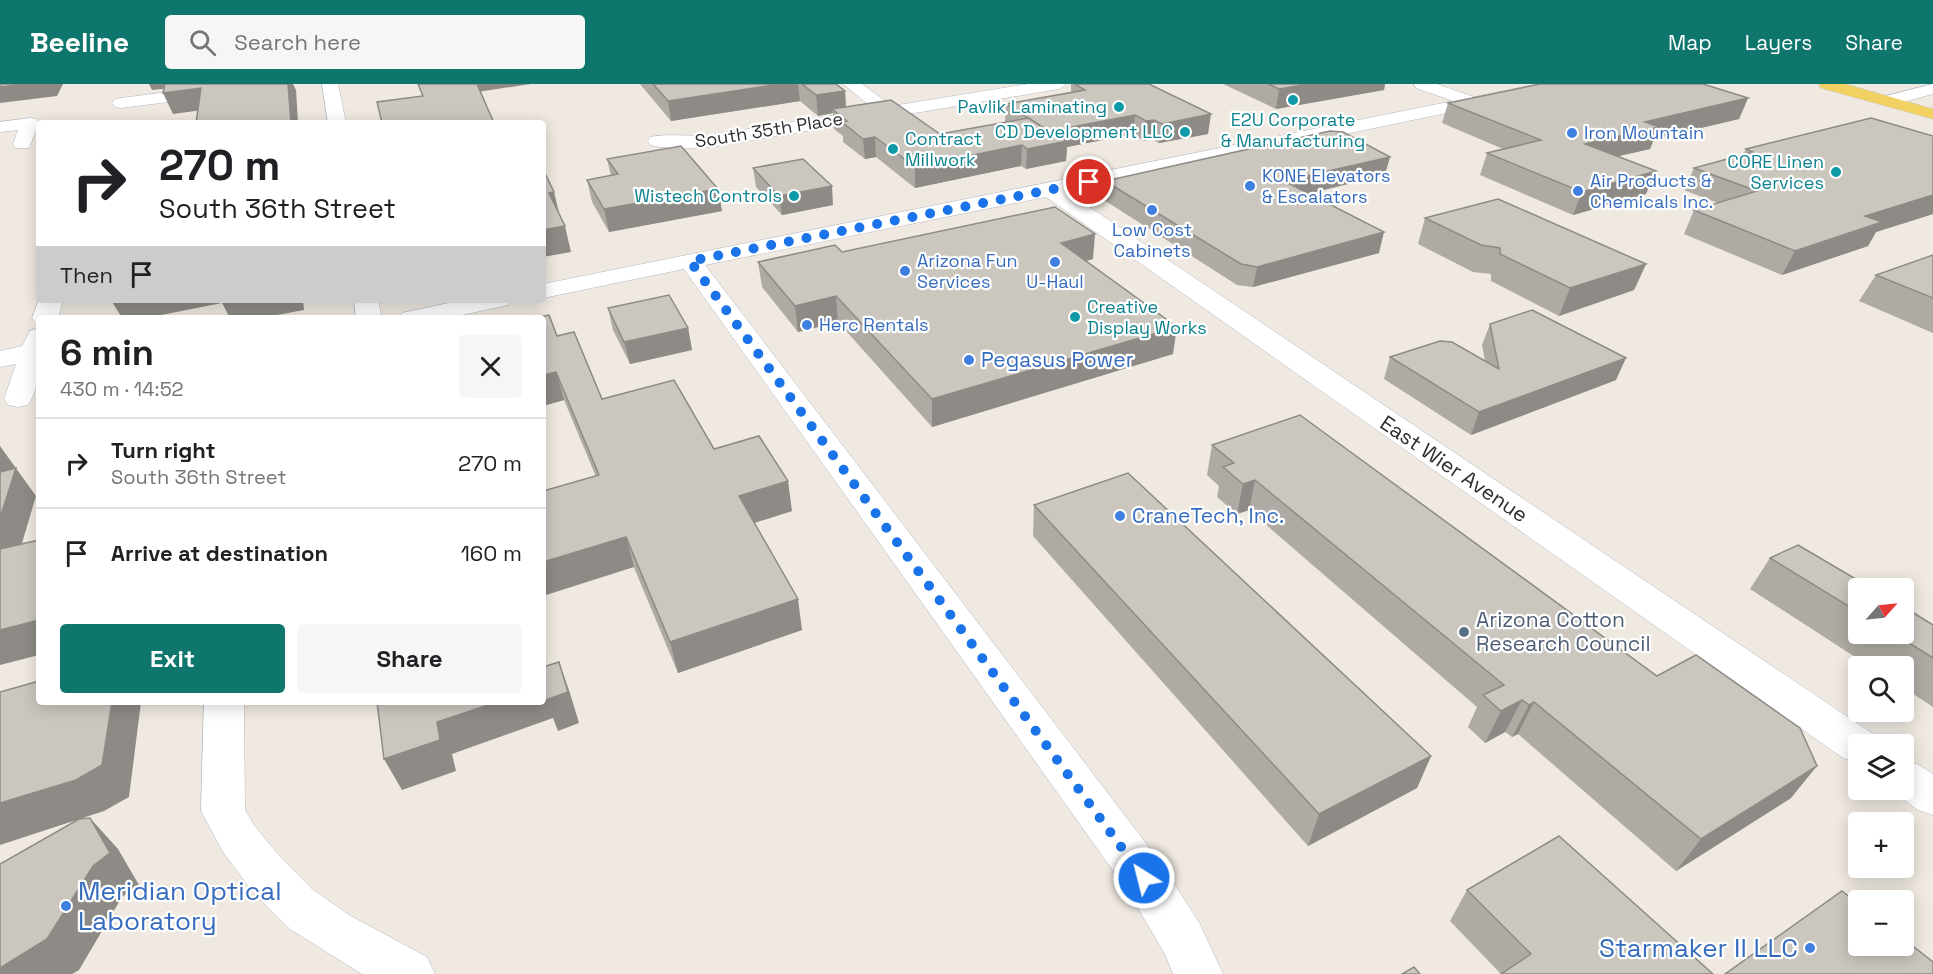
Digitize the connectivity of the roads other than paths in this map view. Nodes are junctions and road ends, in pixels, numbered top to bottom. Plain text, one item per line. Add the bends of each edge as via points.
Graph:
1 (128, 84) edge
2 (270, 84) edge
3 (330, 84) edge
4 (851, 84) edge
5 (1059, 84) edge
6 (1422, 84) edge
7 (1562, 84) edge
8 (1827, 84) edge
9 (1933, 89) edge
10 (1888, 101) junction
11 (1471, 102) junction
12 (889, 112) junction
13 (1933, 114) edge
14 (336, 120) edge
15 (0, 127) edge
16 (657, 141) dead end
17 (31, 143) edge
18 (0, 147) edge
19 (1050, 190) junction
20 (690, 261) junction
21 (546, 290) edge
22 (484, 303) edge
23 (426, 315) edge
24 (36, 344) edge
25 (0, 359) edge
26 (19, 398) edge
27 (224, 705) edge
28 (1848, 739) edge
29 (1914, 784) edge
30 (1933, 797) edge
31 (410, 974) edge
32 (1198, 974) edge

1 - 2 street via 116,109
3 - 14 street
4 - 12 street
5 - 12 street, South 35th Place
6 - 11 street
7 - 11 street
8 - 10 main road
9 - 10 street
10 - 13 main road
11 - 19 street
12 - 16 street, South 35th Place via 711,141
15 - 17 street via 30,123
17 - 18 street
19 - 20 street
19 - 28 street, East Wier Avenue
20 - 21 street
20 - 32 street via 1144,878 1183,940
22 - 23 street
24 - 25 street
24 - 26 street
27 - 31 street via 223,811 228,822 253,858 305,912
29 - 30 street

